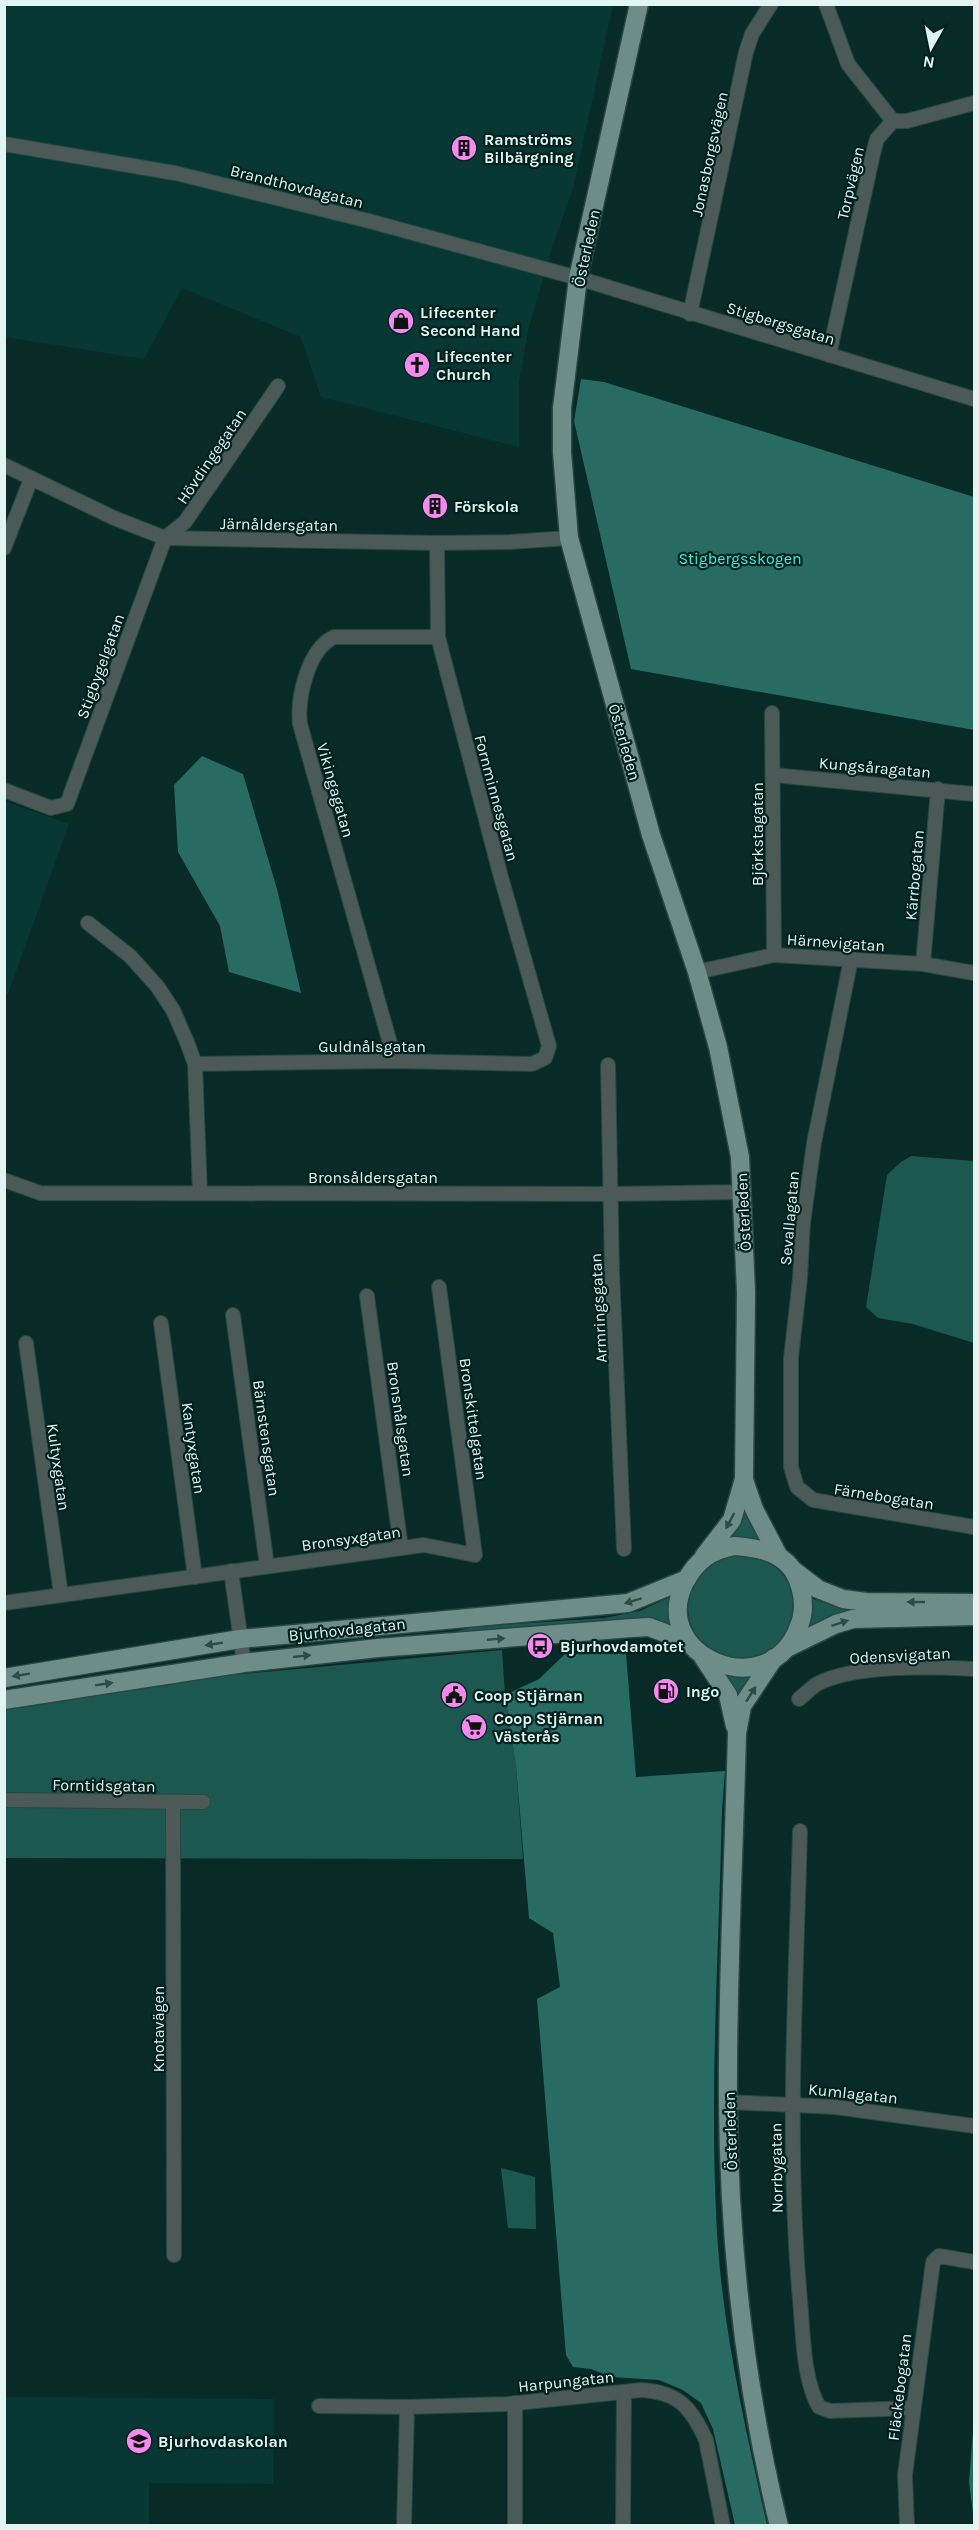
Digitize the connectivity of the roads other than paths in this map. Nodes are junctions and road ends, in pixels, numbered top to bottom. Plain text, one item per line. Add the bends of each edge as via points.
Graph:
1 (639, 4) edge
2 (771, 4) edge
3 (826, 4) edge
4 (975, 103) edge
5 (893, 121) junction
6 (4, 144) edge
7 (578, 278) junction
8 (690, 314) junction
9 (829, 355) junction
10 (278, 386) dead end
11 (975, 399) edge
12 (4, 465) edge
13 (32, 479) junction
14 (165, 538) junction
15 (569, 538) junction
16 (437, 543) junction
17 (4, 548) edge
18 (438, 638) junction
19 (772, 713) dead end
20 (773, 775) junction
21 (938, 789) junction
22 (4, 790) edge
23 (975, 794) edge
24 (88, 923) dead end
25 (774, 955) junction
26 (851, 959) junction
27 (923, 964) junction
28 (697, 972) junction
29 (975, 972) edge
30 (546, 1057) joint
31 (395, 1061) junction
32 (195, 1064) junction
33 (608, 1065) dead end
34 (4, 1180) edge
35 (743, 1192) junction
36 (200, 1193) junction
37 (612, 1194) junction
38 (439, 1287) dead end
39 (367, 1296) dead end
40 (233, 1315) dead end
41 (161, 1323) dead end
42 (26, 1343) dead end
43 (744, 1479) junction
44 (795, 1483) joint
45 (975, 1527) edge
46 (401, 1548) junction
47 (624, 1549) dead end
48 (475, 1555) joint
49 (704, 1556) junction
50 (786, 1563) junction
51 (267, 1566) junction
52 (231, 1571) junction
53 (195, 1577) junction
54 (687, 1579) junction
55 (61, 1595) junction
56 (4, 1603) edge
57 (975, 1603) edge
58 (975, 1616) edge
59 (376, 1625) junction
60 (240, 1640) junction
61 (686, 1641) junction
62 (378, 1648) junction
63 (700, 1653) junction
64 (781, 1653) junction
65 (244, 1663) junction
66 (975, 1669) edge
67 (4, 1678) edge
68 (799, 1699) dead end
69 (4, 1700) edge
70 (737, 1733) junction
71 (4, 1800) edge
72 (203, 1802) dead end
73 (173, 1803) junction
74 (800, 1831) dead end
75 (728, 2102) junction
76 (792, 2104) junction
77 (975, 2126) edge
78 (174, 2255) dead end
79 (975, 2262) edge
80 (624, 2392) junction
81 (515, 2403) junction
82 (319, 2406) dead end
83 (407, 2408) junction
84 (912, 2408) junction
85 (404, 2526) edge
86 (515, 2526) edge
87 (623, 2526) edge
88 (723, 2526) edge
89 (778, 2526) edge
90 (908, 2526) edge

1 - 7 main road, Österleden
2 - 8 street, Jonasborgsvägen via 752,34 747,52
3 - 5 street via 848,64
4 - 5 street via 907,121
5 - 9 street, Torpvägen via 878,139 873,154
6 - 7 street, Brandthovdagatan via 175,173
7 - 8 street, Stigbergsgatan
7 - 15 main road, Österleden via 562,408
8 - 9 street, Stigbergsgatan
9 - 11 street, Stigbergsgatan
10 - 14 street, Hövdingegatan via 185,522
12 - 13 street, Järnåldersgatan
13 - 14 street, Järnåldersgatan
13 - 17 street
14 - 16 street, Järnåldersgatan
14 - 22 street, Stigbygelgatan via 65,805 51,808
15 - 16 street, Järnåldersgatan
15 - 28 main road, Österleden via 651,835
16 - 18 street, Fornminnesgatan
18 - 30 street, Fornminnesgatan via 549,1046
18 - 31 street, Vikingagatan via 334,637 324,641 316,651 299,699 300,724
19 - 20 street, Björkstagatan
20 - 21 street, Kungsåragatan
20 - 25 street, Björkstagatan
21 - 23 street, Kungsåragatan
21 - 27 street, Kärrbogatan
24 - 32 street via 130,957 157,986 173,1010
25 - 26 street, Härnevigatan
25 - 28 street, Härnevigatan
26 - 27 street, Härnevigatan
26 - 44 street, Sevallagatan via 814,1143 803,1223 790,1374 791,1467
27 - 29 street, Härnevigatan
28 - 35 main road, Österleden via 718,1047
30 - 31 street, Guldnålsgatan via 532,1064
31 - 32 street, Guldnålsgatan
32 - 36 street
33 - 37 street, Armringsgatan
34 - 36 street, Bronsåldersgatan via 40,1192
35 - 37 street, Bronsåldersgatan
35 - 43 main road, Österleden
36 - 37 street, Bronsåldersgatan
37 - 47 street, Armringsgatan
38 - 48 street, Bronskittelgatan
39 - 46 street, Bronsnålsgatan
40 - 51 street, Bärnstensgatan
41 - 53 street, Kantyxgatan
42 - 55 street, Kultyxgatan
43 -> 49 main road, Österleden via 732,1520
43 - 50 main road, Österleden via 754,1509
44 - 45 street, Färnebogatan via 813,1500
46 - 48 street, Bronsyxgatan via 424,1545
46 - 51 street, Bronsyxgatan
49 - 50 main road via 734,1546 750,1547
49 - 54 main road
57 -> 50 main road via 843,1599 818,1589
50 - 64 main road via 804,1603 796,1636
51 - 52 street, Bronsyxgatan
52 - 53 street, Bronsyxgatan
52 - 60 street
53 - 55 street, Bronsyxgatan
54 -> 59 main road, Bjurhovdagatan via 628,1603
54 - 61 main road via 678,1596
55 - 56 street, Bronsyxgatan
64 -> 58 main road via 825,1628 853,1619
59 - 60 main road, Bjurhovdagatan
59 - 62 main road
60 - 65 street
60 -> 67 main road, Bjurhovdagatan
62 -> 61 main road, Bjurhovdagatan via 632,1628 649,1628
61 - 63 main road
65 -> 62 main road, Bjurhovdagatan
63 - 64 main road via 713,1662 744,1669
63 - 70 main road, Österleden via 728,1695
70 -> 64 main road, Österleden via 742,1706
69 -> 65 main road, Bjurhovdagatan
66 - 68 street, Odensvigatan via 841,1675 817,1685
70 - 75 main road, Österleden
71 - 73 street, Forntidsgatan
72 - 73 street, Forntidsgatan
73 - 78 street, Knotavägen
74 - 76 street, Norrbygatan
75 - 76 street, Kumlagatan
75 - 89 main road, Österleden via 742,2329
76 - 77 street, Kumlagatan
76 - 84 street, Norrbygatan via 794,2228 802,2331 812,2396 819,2407 830,2411
79 - 84 street, Fläckebogatan via 939,2256 933,2262
80 - 81 street, Harpungatan
80 - 87 street
80 - 88 street, Harpungatan via 659,2391 678,2399 694,2415 706,2440
81 - 83 street, Harpungatan
81 - 86 street
82 - 83 street, Harpungatan
83 - 85 street
84 - 90 street, Fläckebogatan via 904,2503

